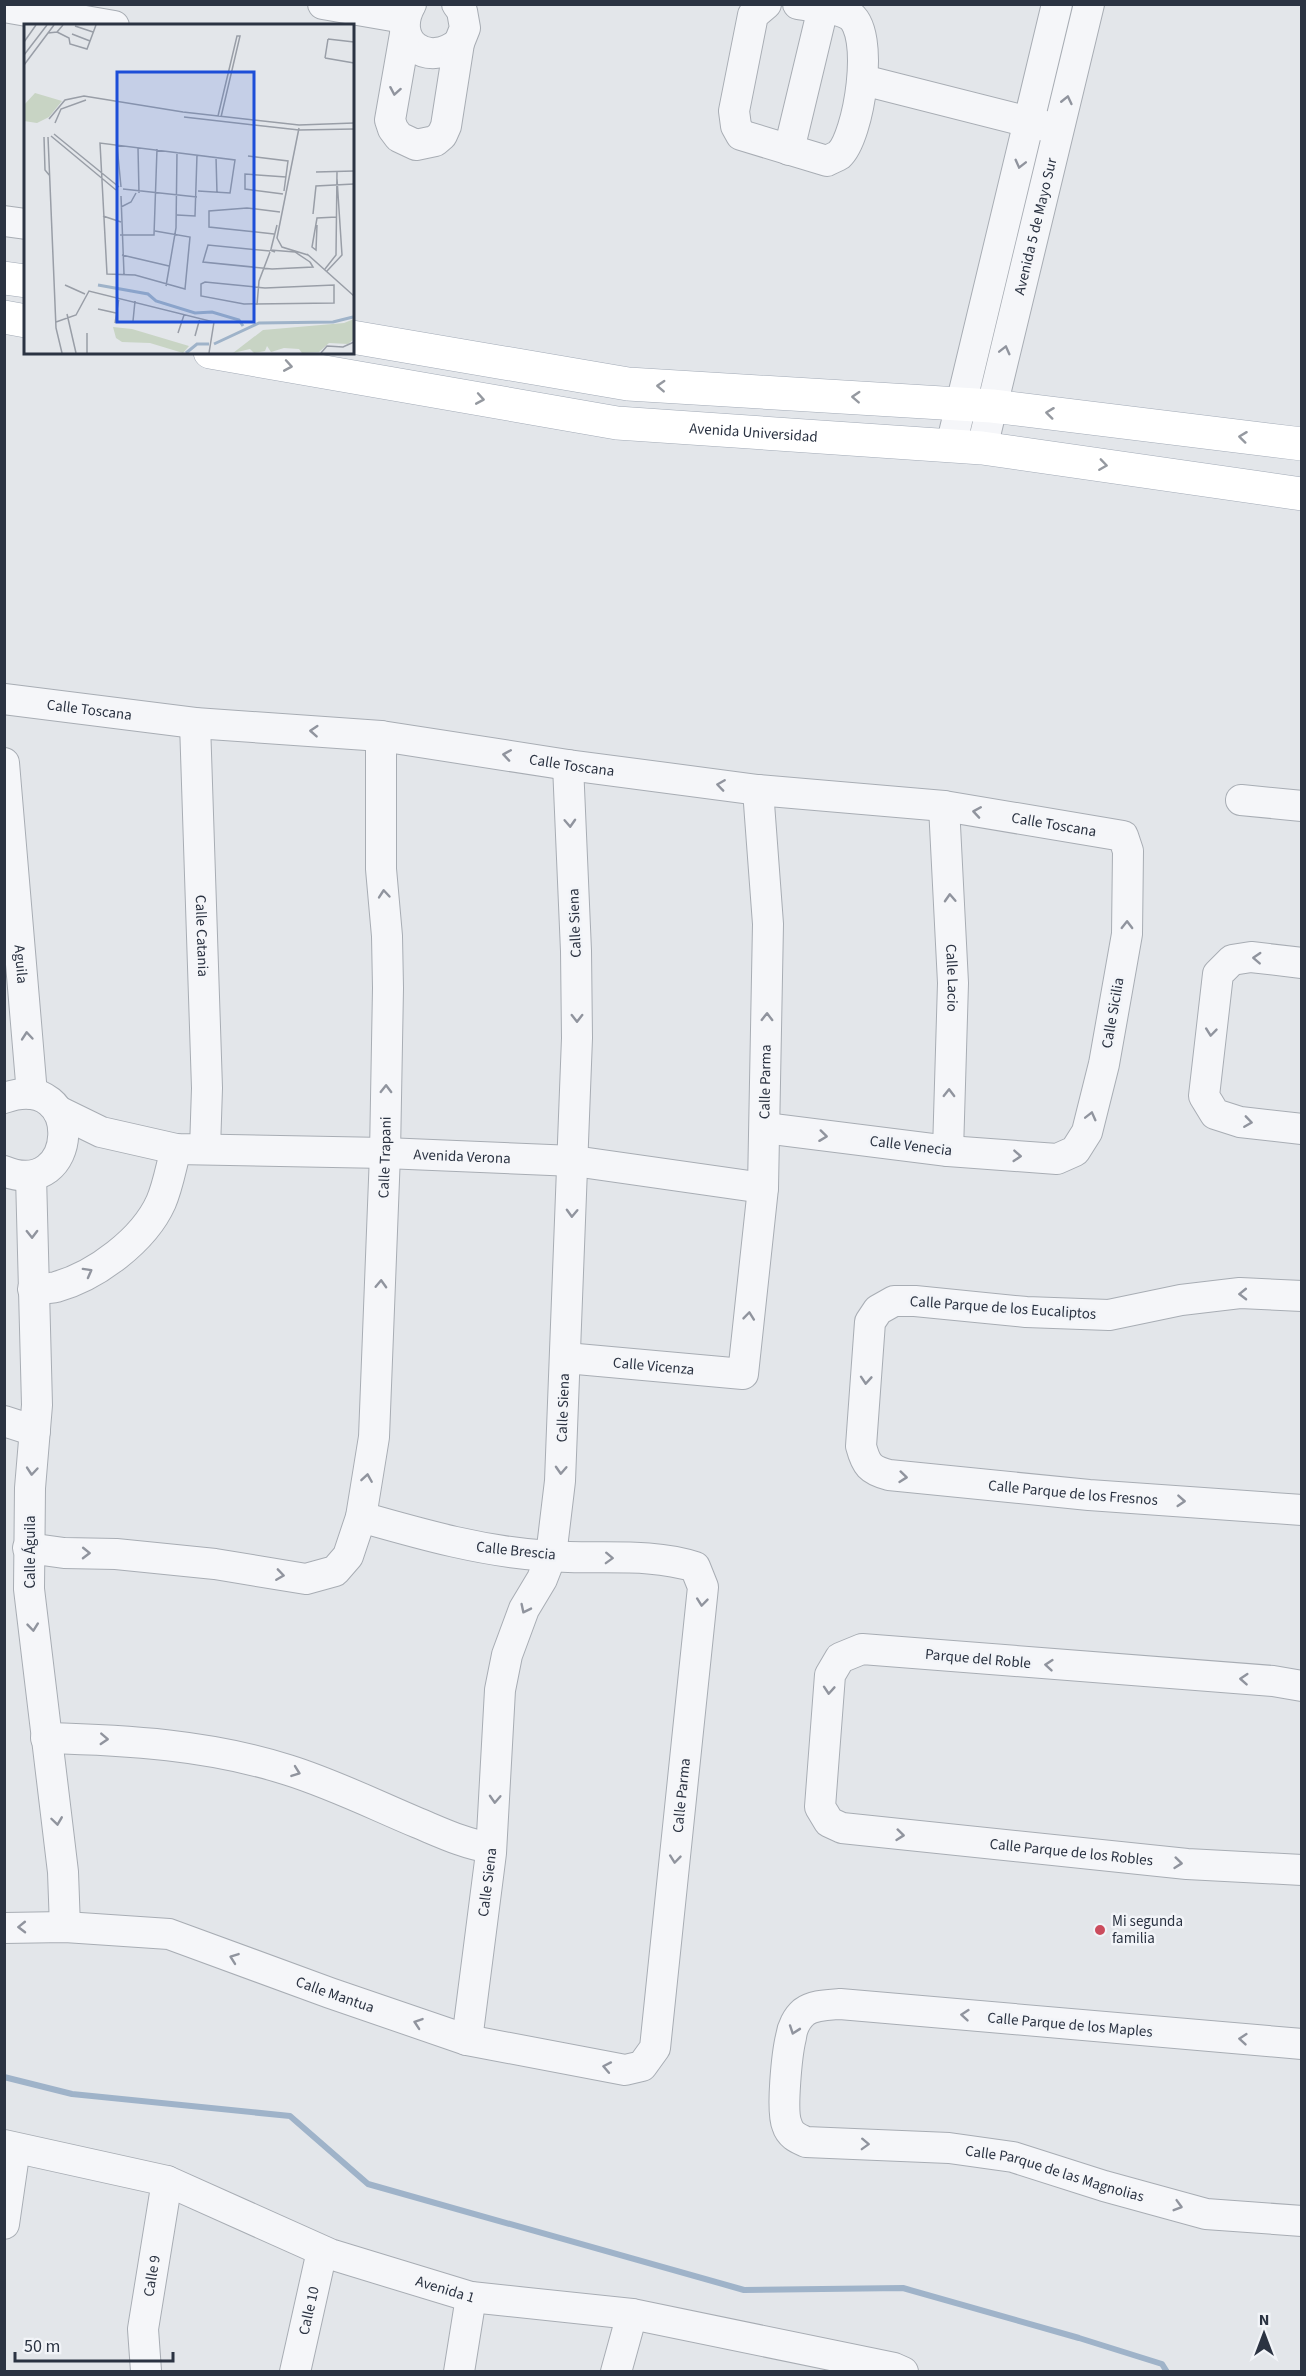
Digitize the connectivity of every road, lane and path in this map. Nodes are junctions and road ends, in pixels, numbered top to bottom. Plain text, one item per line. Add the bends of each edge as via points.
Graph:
1 (120, 4) edge
2 (322, 4) edge
3 (457, 4) edge
4 (766, 4) edge
5 (1057, 4) edge
6 (1089, 4) edge
7 (811, 6) edge
8 (4, 7) edge
9 (407, 19) edge
10 (103, 24) edge
11 (115, 24) edge
12 (459, 43) junction
13 (863, 80) junction
14 (1030, 123) junction
15 (1060, 129) junction
16 (789, 150) junction
17 (4, 221) edge
18 (24, 224) edge
19 (4, 278) edge
20 (24, 281) edge
21 (4, 317) edge
22 (24, 321) edge
23 (354, 337) edge
24 (221, 354) edge
25 (976, 405) junction
26 (1302, 444) edge
27 (967, 447) junction
28 (1302, 494) edge
29 (4, 699) edge
30 (195, 723) junction
31 (381, 736) junction
32 (4, 763) edge
33 (568, 765) junction
34 (758, 790) junction
35 (1240, 800) dead end
36 (944, 806) junction
37 (1302, 806) edge
38 (1128, 850) joint
39 (1302, 963) edge
40 (14, 1093) edge
41 (62, 1124) junction
42 (765, 1128) junction
43 (1302, 1129) edge
44 (190, 1149) junction
45 (948, 1151) junction
46 (385, 1154) junction
47 (1057, 1159) joint
48 (574, 1161) junction
49 (18, 1173) edge
50 (764, 1188) junction
51 (33, 1289) junction
52 (1302, 1296) edge
53 (566, 1358) junction
54 (743, 1374) joint
55 (4, 1421) edge
56 (35, 1431) junction
57 (861, 1446) joint
58 (1302, 1510) edge
59 (361, 1517) junction
60 (28, 1548) junction
61 (551, 1556) junction
62 (674, 1560) joint
63 (1302, 1686) edge
64 (46, 1738) junction
65 (842, 1828) joint
66 (491, 1848) junction
67 (1302, 1870) edge
68 (65, 1927) junction
69 (4, 1928) edge
70 (467, 2040) junction
71 (1302, 2044) edge
72 (655, 2048) joint
73 (806, 2142) joint
74 (10, 2146) edge
75 (167, 2181) junction
76 (1302, 2220) edge
77 (4, 2224) edge
78 (322, 2251) junction
79 (471, 2297) junction
80 (632, 2314) junction
81 (785, 2359) edge
82 (146, 2371) edge
83 (295, 2372) edge
84 (459, 2372) edge
85 (616, 2372) edge
86 (903, 2372) edge

1 - 11 street
2 - 9 street
3 - 12 street via 465,28
4 - 16 street via 753,15 734,111 736,126 741,135
5 - 14 street, Avenida 5 de Mayo Sur
15 -> 6 street, Avenida 5 de Mayo Sur
7 - 13 street via 849,15 858,25 863,39
7 - 16 street
8 - 10 street
9 - 12 street via 412,45 423,52 436,55
9 -> 12 street via 390,120 399,137 416,145 435,141 446,126
13 - 14 street
13 - 16 street via 849,139 839,155 827,161
14 - 15 street
14 -> 25 street, Avenida 5 de Mayo Sur
25 -> 15 street, Avenida 5 de Mayo Sur
17 - 18 street
19 - 20 main road
21 - 22 main road
25 -> 23 main road via 627,384
24 -> 27 main road, Avenida Universidad via 617,423
26 -> 25 main road
25 - 27 street, Avenida 5 de Mayo Sur
27 -> 28 main road, Avenida Universidad
29 - 30 street, Calle Toscana
31 -> 30 street, Calle Toscana
30 - 44 street, Calle Catania via 207,1088
33 -> 31 street, Calle Toscana
46 -> 31 street, Calle Trapani via 388,988 381,869
40 -> 32 street, Aguila
34 -> 33 street, Calle Toscana
33 -> 48 street, Calle Siena via 576,951
34 - 36 street, Calle Toscana
42 -> 34 street, Calle Parma via 768,924
35 - 37 street
38 -> 36 street, Calle Toscana via 1123,836 1115,833
45 -> 36 street, Calle Lacio via 953,983
47 -> 38 street, Calle Sicilia via 1075,1151 1087,1131 1104,1064 1126,934
39 -> 43 street via 1251,957 1232,960 1218,974 1204,1096 1215,1114 1240,1122
40 - 41 street, Avenida Verona via 51,1103
41 - 44 street, Avenida Verona
41 - 49 street via 62,1151 55,1162 44,1171
42 -> 45 street, Calle Venecia
42 - 50 street, Calle Parma
44 - 46 street, Avenida Verona
51 -> 44 street, Calle Catania via 55,1287 83,1275 134,1241 160,1205
45 -> 47 street, Calle Venecia
46 - 48 street, Avenida Verona
59 -> 46 street, Calle Trapani via 374,1437
48 - 50 street, Avenida Verona
48 -> 53 street, Calle Siena
49 -> 51 street, Calle Águila
54 -> 50 street, Calle Parma
51 - 56 street, Calle Águila
52 -> 57 street, Calle Parque de los Eucaliptos via 1240,1293 1110,1315 894,1301 878,1311 870,1322
53 - 54 street, Calle Vicenza
53 -> 61 street, Calle Siena via 560,1481
55 - 56 street
56 -> 60 street, Calle Águila
57 -> 58 street, Calle Parque de los Fresnos via 874,1471 889,1475 1089,1495
60 -> 59 street, Calle Trapani via 215,1564 306,1579 335,1571 348,1556
59 - 61 street, Calle Brescia via 493,1551
60 -> 64 street, Calle Águila
61 -> 62 street, Calle Brescia
61 -> 66 street, Calle Siena via 524,1609 507,1655 500,1690
62 -> 72 street, Calle Parma via 695,1568 703,1587
63 -> 65 street, Parque del Roble via 862,1649 840,1658 830,1675 819,1807 829,1822
64 -> 66 street via 165,1745 288,1769 461,1841
64 -> 68 street, Calle Águila via 63,1872
65 -> 67 street, Calle Parque de los Robles via 1187,1864
66 - 70 street, Calle Siena
68 -> 69 street, Calle Mantua
70 -> 68 street, Calle Mantua via 169,1934
72 -> 70 street, Calle Mantua via 642,2066 625,2070
71 -> 73 street, Calle Parque de los Maples via 840,2004 819,2006 805,2011 795,2023 784,2109 793,2136
73 -> 76 street, Calle Parque de las Magnolias via 949,2148 1014,2157 1206,2214
74 - 75 street, Avenida 1
74 - 77 street
75 - 78 street, Avenida 1
75 - 82 street, Calle 9 via 143,2329
78 - 79 street, Avenida 1
78 - 83 street, Calle 10
79 - 80 street, Avenida 1
79 - 84 street
80 - 81 street, Avenida 1
80 - 85 street
81 - 86 street, Avenida 1

